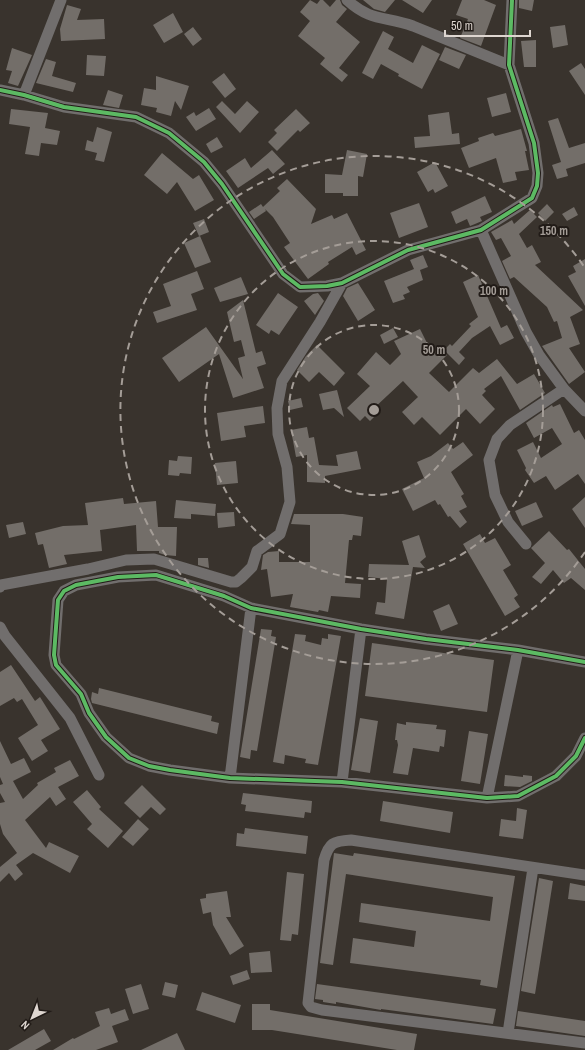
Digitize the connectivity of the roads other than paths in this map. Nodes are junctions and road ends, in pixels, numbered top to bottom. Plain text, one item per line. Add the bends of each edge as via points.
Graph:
1 (61, 0) edge
2 (347, 0) edge
3 (512, 0) edge
4 (509, 65) junction
5 (0, 90) edge
6 (24, 95) junction
7 (481, 230) junction
8 (342, 283) junction
9 (564, 389) junction
10 (585, 411) edge
11 (526, 544) dead end
12 (0, 587) edge
13 (251, 608) junction
14 (0, 627) edge
15 (361, 629) junction
16 (518, 650) junction
17 (585, 662) edge
18 (585, 738) edge
19 (99, 776) dead end
20 (230, 778) junction
21 (342, 782) junction
22 (487, 798) junction
23 (533, 868) junction
24 (585, 875) edge
25 (508, 1033) junction
26 (585, 1043) edge

1 - 6 street
2 - 4 street via 367,15 397,20
3 - 4 street
4 - 7 street via 534,143 537,186 532,198
5 - 6 street
6 - 8 street via 64,107 136,117 169,133 204,162 222,184 283,274 300,286
7 - 8 street via 408,250
7 - 9 street via 526,332
8 - 12 street via 282,380 277,408 278,434 287,467 290,502 280,534 258,551 252,567 242,578 231,582 154,559 126,560
9 - 10 street
9 - 11 street via 510,425 497,439 489,460 495,495 508,522
13 - 15 street
13 - 20 street
13 - 20 street via 224,596 156,575 118,577 76,584 64,591 58,600 54,656 56,665 81,694 89,714 106,737 129,758 150,766
14 - 19 street via 70,718
15 - 16 street
15 - 21 street
16 - 17 street
16 - 22 street
18 - 22 street via 576,756 556,776 518,796
20 - 21 street
21 - 22 street
23 - 24 street
23 - 25 street
23 - 25 street via 351,840 336,841 327,849 324,860 308,996 308,1003 312,1007
25 - 26 street

